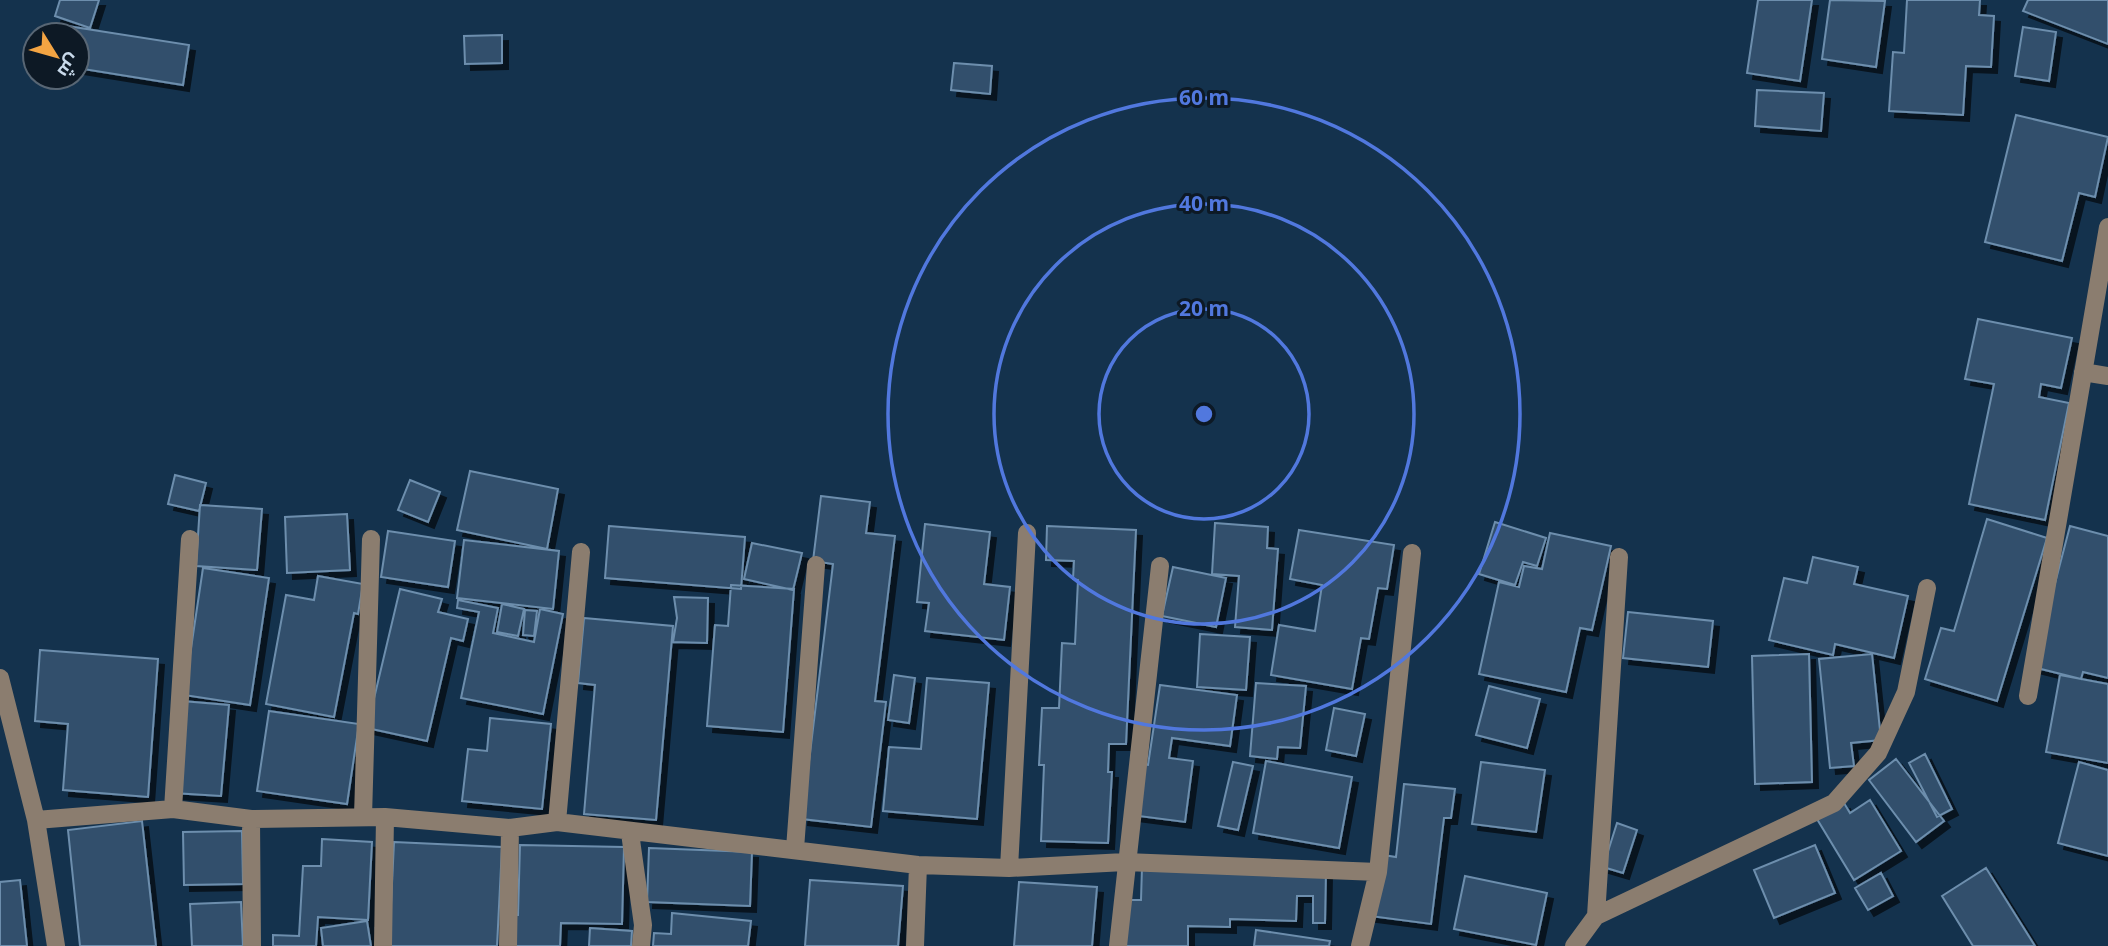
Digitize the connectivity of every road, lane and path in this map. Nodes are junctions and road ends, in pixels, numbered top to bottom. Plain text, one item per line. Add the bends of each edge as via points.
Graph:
1 (2108, 228) edge
2 (2083, 372) junction
3 (2108, 376) edge
4 (1027, 533) dead end
5 (190, 539) dead end
6 (371, 540) dead end
7 (581, 552) dead end
8 (1412, 553) dead end
9 (1619, 557) dead end
10 (816, 565) dead end
11 (1160, 566) dead end
12 (1927, 588) dead end
13 (0, 678) edge
14 (2028, 696) dead end
15 (173, 808) junction
16 (363, 817) junction
17 (385, 817) junction
18 (251, 819) junction
19 (36, 820) junction
20 (557, 822) junction
21 (510, 828) junction
22 (630, 833) junction
23 (795, 849) junction
24 (1125, 862) junction
25 (918, 865) junction
26 (1009, 868) junction
27 (1378, 872) junction
28 (1596, 916) junction
29 (56, 946) edge
30 (252, 946) edge
31 (383, 946) edge
32 (508, 946) edge
33 (641, 946) edge
34 (915, 946) edge
35 (1118, 946) edge
36 (1360, 946) edge
37 (1574, 946) edge

1 - 2 street
2 - 3 street
2 - 14 street
4 - 26 street
5 - 15 street
6 - 16 street
7 - 20 street
8 - 27 street
9 - 28 street
10 - 23 street
11 - 24 street
12 - 28 street via 1906,692 1878,753 1835,803
13 - 19 street
15 - 18 street
15 - 19 street
16 - 17 street
16 - 18 street
17 - 21 street
17 - 31 street
18 - 30 street
19 - 29 street
20 - 21 street
20 - 22 street
21 - 32 street
22 - 23 street
22 - 33 street via 643,925
23 - 25 street
24 - 26 street
24 - 27 street
24 - 35 street
25 - 26 street
25 - 34 street
27 - 36 street
28 - 37 street

